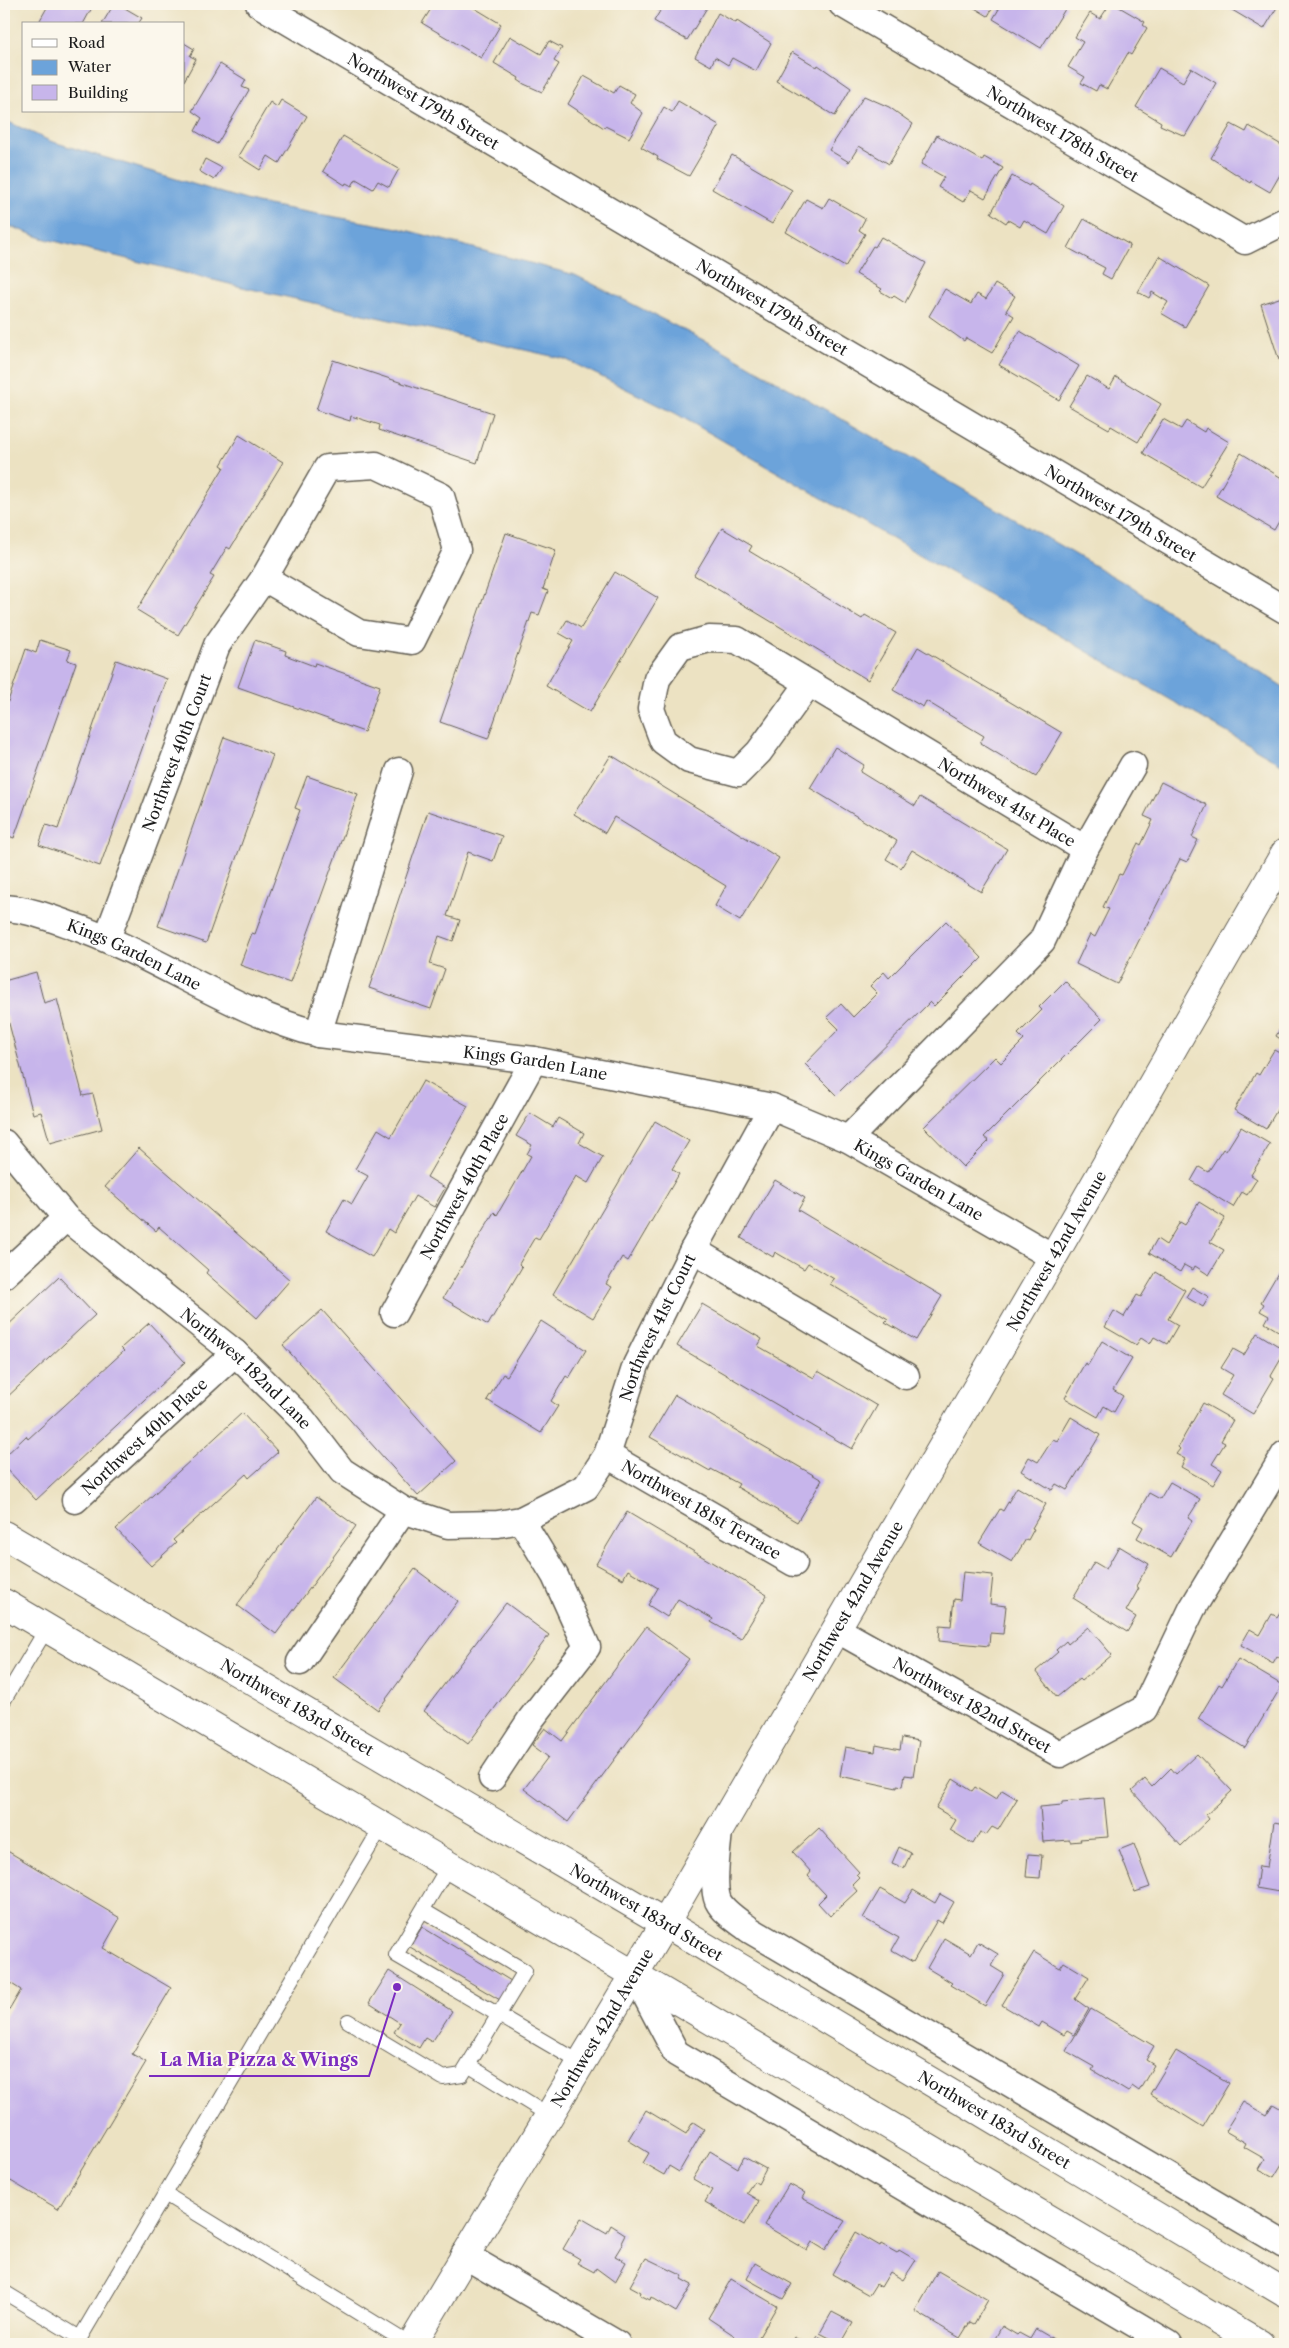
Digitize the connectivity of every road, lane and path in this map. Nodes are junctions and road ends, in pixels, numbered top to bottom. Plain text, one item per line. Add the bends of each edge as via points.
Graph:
1 (260, 4) edge
2 (842, 4) edge
3 (1285, 221) edge
4 (264, 578) junction
5 (1285, 610) edge
6 (809, 683) junction
7 (1133, 765) dead end
8 (400, 771) dead end
9 (1086, 849) junction
10 (1285, 853) edge
11 (4, 908) edge
12 (107, 938) junction
13 (318, 1034) junction
14 (534, 1060) junction
15 (772, 1107) junction
16 (848, 1139) junction
17 (4, 1143) edge
18 (66, 1218) junction
19 (693, 1250) junction
20 (1053, 1257) junction
21 (4, 1275) edge
22 (394, 1313) dead end
23 (235, 1353) junction
24 (906, 1376) dead end
25 (1285, 1454) edge
26 (607, 1455) junction
27 (75, 1500) dead end
28 (403, 1510) junction
29 (521, 1520) junction
30 (4, 1535) edge
31 (794, 1564) dead end
32 (4, 1603) edge
33 (47, 1628) junction
34 (836, 1629) junction
35 (300, 1662) dead end
36 (4, 1700) edge
37 (492, 1778) dead end
38 (382, 1826) junction
39 (719, 1830) junction
40 (449, 1865) junction
41 (424, 1911) junction
42 (665, 1923) junction
43 (635, 1974) junction
44 (498, 2016) junction
45 (348, 2021) dead end
46 (581, 2063) junction
47 (468, 2065) junction
48 (549, 2115) junction
49 (165, 2194) junction
50 (1285, 2245) edge
51 (464, 2255) junction
52 (4, 2292) edge
53 (1285, 2293) edge
54 (411, 2344) edge
55 (617, 2344) edge
56 (1170, 2344) edge
57 (1260, 2344) edge

1 - 5 street, Northwest 179th Street
2 - 3 street, Northwest 178th Street via 1245,241
4 - 4 street, Northwest 40th Court via 327,468 376,465 441,496 457,550 412,641 359,633
4 - 12 street, Northwest 40th Court via 218,645
6 - 6 street, Northwest 41st Place via 737,640 709,639 680,647 657,679 650,709 663,741 689,760 738,772 759,752
6 - 9 street, Northwest 41st Place
7 - 9 street
8 - 13 street
9 - 16 street, Northwest 41st Place via 1042,941
10 - 20 main road, Northwest 42nd Avenue
11 - 12 street, Kings Garden Lane via 22,909
12 - 13 street, Kings Garden Lane via 282,1025
13 - 14 street, Kings Garden Lane
14 - 15 street, Kings Garden Lane
14 - 22 street, Northwest 40th Place
15 - 16 street, Kings Garden Lane
15 - 19 street, Northwest 41st Court
16 - 20 street, Kings Garden Lane
17 - 18 street, Northwest 182nd Lane
18 - 21 street
18 - 23 street, Northwest 182nd Lane
19 - 24 street
19 - 26 street, Northwest 41st Court via 636,1365
20 - 34 main road, Northwest 42nd Avenue
23 - 27 street, Northwest 40th Place
23 - 28 street, Northwest 182nd Lane via 302,1419 342,1472
25 - 34 street, Northwest 182nd Street via 1192,1610 1144,1709 1060,1754
26 - 29 street, Northwest 41st Court via 586,1487
26 - 31 street, Northwest 181st Terrace
28 - 29 street, Northwest 182nd Lane via 448,1525
28 - 35 street
29 - 37 street via 555,1576 588,1647 531,1719
30 - 42 main road, Northwest 183rd Street
32 - 33 main road
33 - 36 lane
33 - 38 main road
34 - 39 main road, Northwest 42nd Avenue
38 - 40 main road
38 - 49 lane
39 - 42 main road, Northwest 42nd Avenue
39 - 50 street via 715,1886 718,1901 750,1930
40 - 41 lane
40 - 43 main road
41 - 44 lane via 525,1971
41 - 44 lane via 396,1955
42 - 43 main road, Northwest 42nd Avenue
42 - 53 main road, Northwest 183rd Street
43 - 46 main road, Northwest 42nd Avenue
43 - 56 street via 676,2052
43 - 57 main road
44 - 46 lane
44 - 47 lane
45 - 47 lane via 444,2078 462,2075
46 - 48 main road, Northwest 42nd Avenue
47 - 48 lane
48 - 51 main road, Northwest 42nd Avenue
49 - 52 lane via 80,2338
49 - 54 lane
51 - 54 main road, Northwest 42nd Avenue
51 - 55 street

